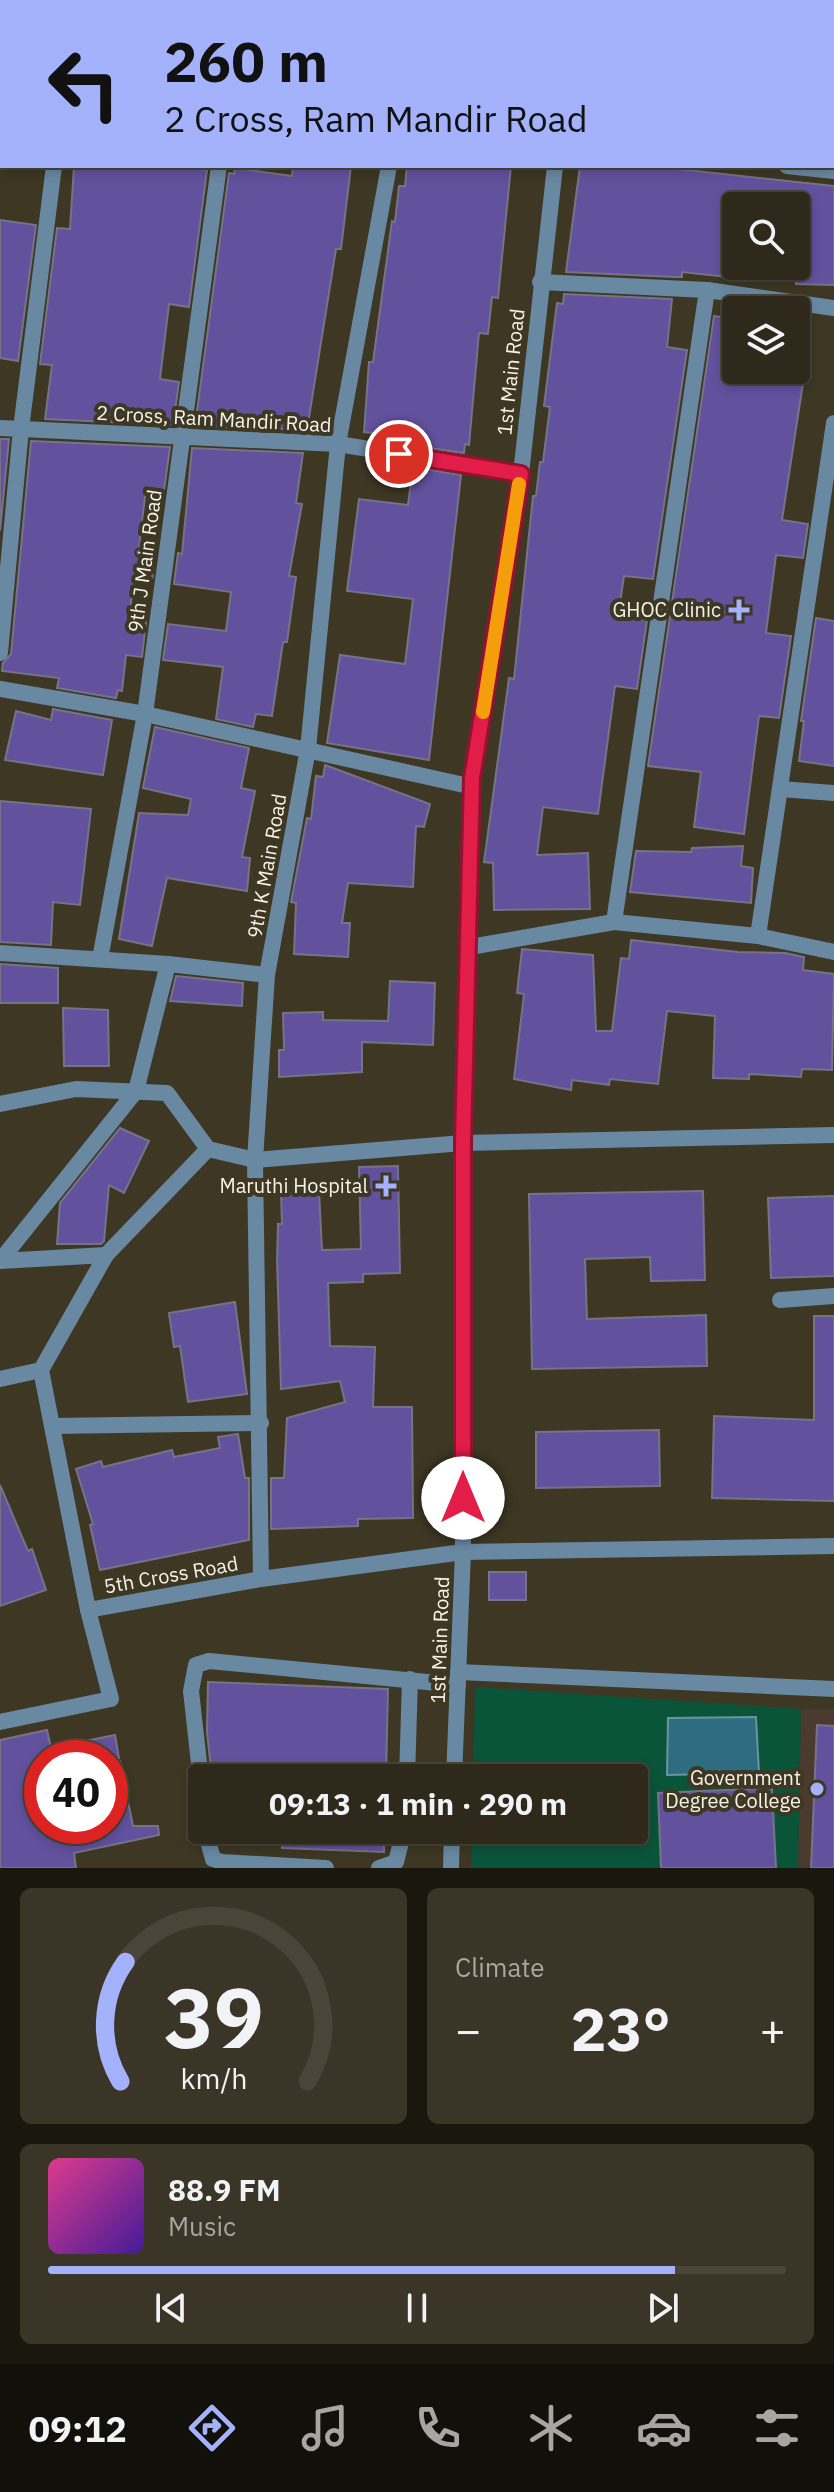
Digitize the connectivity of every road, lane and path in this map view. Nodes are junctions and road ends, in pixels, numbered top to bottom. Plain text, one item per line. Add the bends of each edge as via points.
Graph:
1 (54, 168) edge
2 (219, 168) edge
3 (389, 168) edge
4 (555, 168) edge
5 (806, 168) edge
6 (834, 171) edge
7 (540, 282) junction
8 (707, 290) junction
9 (834, 308) edge
10 (834, 423) edge
11 (0, 428) edge
12 (21, 429) junction
13 (182, 438) junction
14 (338, 444) junction
15 (521, 474) junction
16 (0, 653) edge
17 (0, 689) edge
18 (145, 714) junction
19 (308, 749) junction
20 (473, 787) junction
21 (780, 789) junction
22 (834, 793) edge
23 (614, 922) junction
24 (758, 936) junction
25 (470, 947) junction
26 (834, 952) edge
27 (0, 953) edge
28 (100, 959) junction
29 (168, 964) junction
30 (267, 975) junction
31 (136, 1091) junction
32 (0, 1104) edge
33 (834, 1135) edge
34 (463, 1143) junction
35 (208, 1149) junction
36 (255, 1160) junction
37 (106, 1255) junction
38 (0, 1261) edge
39 (834, 1296) edge
40 (780, 1300) dead end
41 (41, 1370) junction
42 (0, 1379) edge
43 (261, 1423) junction
44 (52, 1426) junction
45 (834, 1546) edge
46 (463, 1552) junction
47 (261, 1579) junction
48 (88, 1610) junction
49 (458, 1677) junction
50 (410, 1679) junction
51 (834, 1689) edge
52 (0, 1722) edge
53 (199, 1764) edge
54 (407, 1764) edge
55 (455, 1764) edge
56 (207, 1844) edge
57 (400, 1844) edge
58 (452, 1844) edge
59 (326, 1868) edge
60 (379, 1868) edge
61 (451, 1868) edge

1 - 12 street
2 - 13 street, 9th J Main Road
3 - 14 street, 9th K Main Road
4 - 7 street, 1st Main Road
5 - 6 street
7 - 8 street
7 - 15 street, 1st Main Road
8 - 9 street
8 - 23 street
10 - 21 street
11 - 12 street, 2 Cross, Ram Mandir Road
12 - 13 street, 2 Cross, Ram Mandir Road
12 - 16 street
13 - 14 street, 2 Cross, Ram Mandir Road
13 - 18 street, 9th J Main Road
14 - 15 street, 2 Cross, Ram Mandir Road
14 - 19 street, 9th K Main Road
15 - 20 street, 1st Main Road
17 - 18 street
18 - 19 street
18 - 28 street, 9th J Main Road
19 - 20 street
19 - 30 street, 9th K Main Road
20 - 25 street, 1st Main Road
21 - 22 street
21 - 24 street
23 - 24 street
23 - 25 street
24 - 26 street
25 - 34 street, 1st Main Road
27 - 28 street
28 - 29 street
29 - 30 street
29 - 31 street
30 - 36 street, 9th K Main Road
31 - 32 street via 76,1089
31 - 35 street via 167,1093
31 - 38 street
33 - 34 street
34 - 36 street
34 - 46 street, 1st Main Road
35 - 36 street
35 - 37 street
36 - 43 street, 9th K Main Road
37 - 38 street
37 - 41 street
39 - 40 street
41 - 42 street
41 - 44 street
43 - 44 street
43 - 47 street, 9th K Main Road
44 - 48 street
45 - 46 street, 5th Cross Road
46 - 47 street, 5th Cross Road
46 - 49 street, 1st Main Road
47 - 48 street, 5th Cross Road
48 - 52 street, 5th Cross Road via 111,1699
49 - 50 street
49 - 51 street
49 - 55 street, 1st Main Road
50 - 53 street via 209,1661 196,1665 191,1691
50 - 54 street
56 - 59 street via 213,1859 222,1862
57 - 60 street via 396,1862
58 - 61 street

